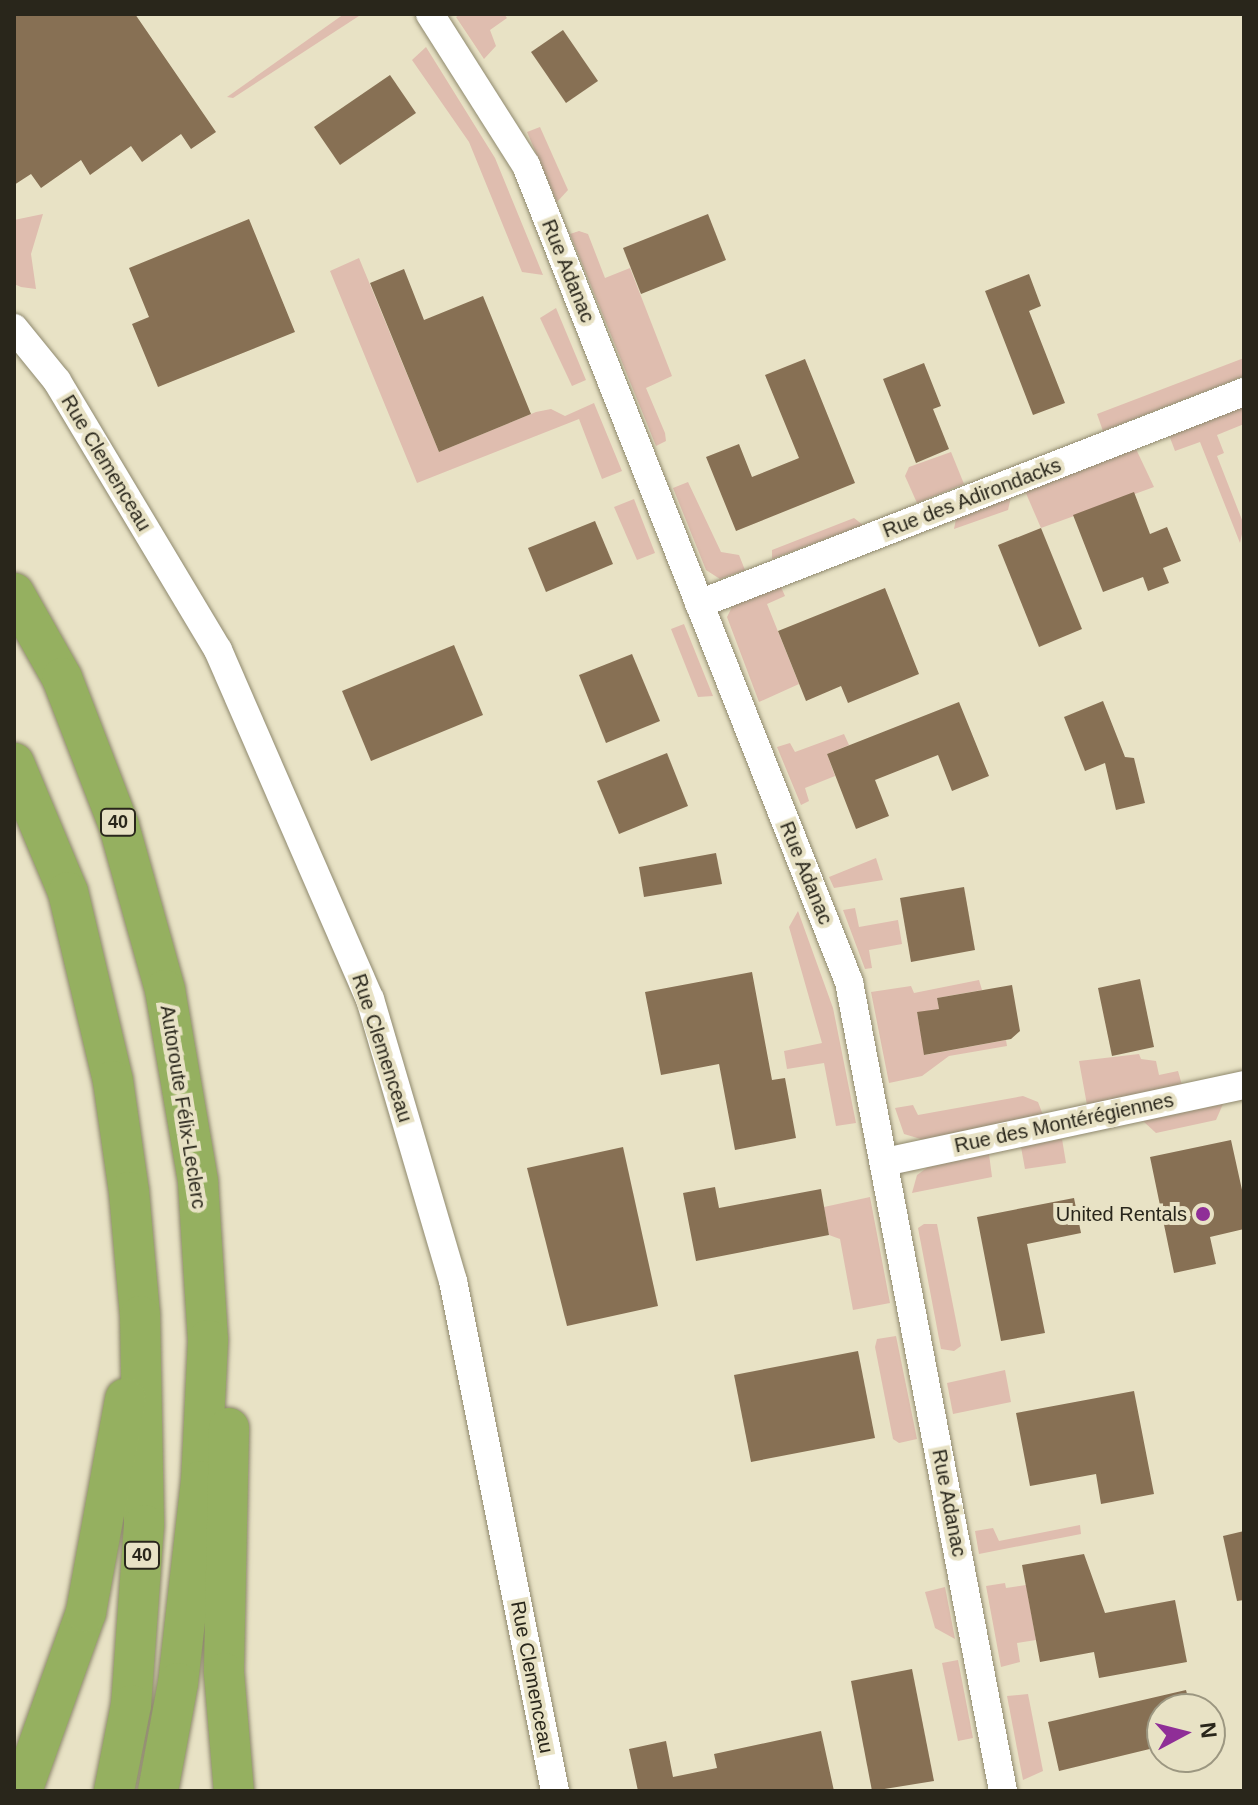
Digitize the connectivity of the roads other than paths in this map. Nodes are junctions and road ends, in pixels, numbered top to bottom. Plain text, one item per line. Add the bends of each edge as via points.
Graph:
1 (430, 14) edge
2 (14, 328) edge
3 (1244, 392) edge
4 (14, 593) edge
5 (699, 604) junction
6 (14, 763) edge
7 (1244, 1085) edge
8 (885, 1162) junction
9 (140, 1316) junction
10 (208, 1340) junction
11 (22, 1791) edge
12 (114, 1791) edge
13 (158, 1791) edge
14 (234, 1791) edge
15 (555, 1791) edge
16 (1003, 1791) edge

1 - 5 street, Rue Adanac via 526,165
2 - 15 street, Rue Clemenceau via 57,381 218,650 370,999 453,1281
3 - 5 street, Rue des Adirondacks
4 - 10 highway, Autoroute Félix-Leclerc / 40 via 62,678 114,812 165,990 198,1182
5 - 8 street, Rue Adanac via 849,982
6 - 9 highway, 40 via 68,892 113,1081
7 - 8 street, Rue des Montérégiennes
8 - 16 street, Rue Adanac
9 - 11 highway via 86,1612
9 - 12 highway, 40 via 144,1525 131,1705
10 - 13 highway, Autoroute Félix-Leclerc / 40 via 198,1512 178,1683
10 - 14 highway via 231,1436 224,1673

